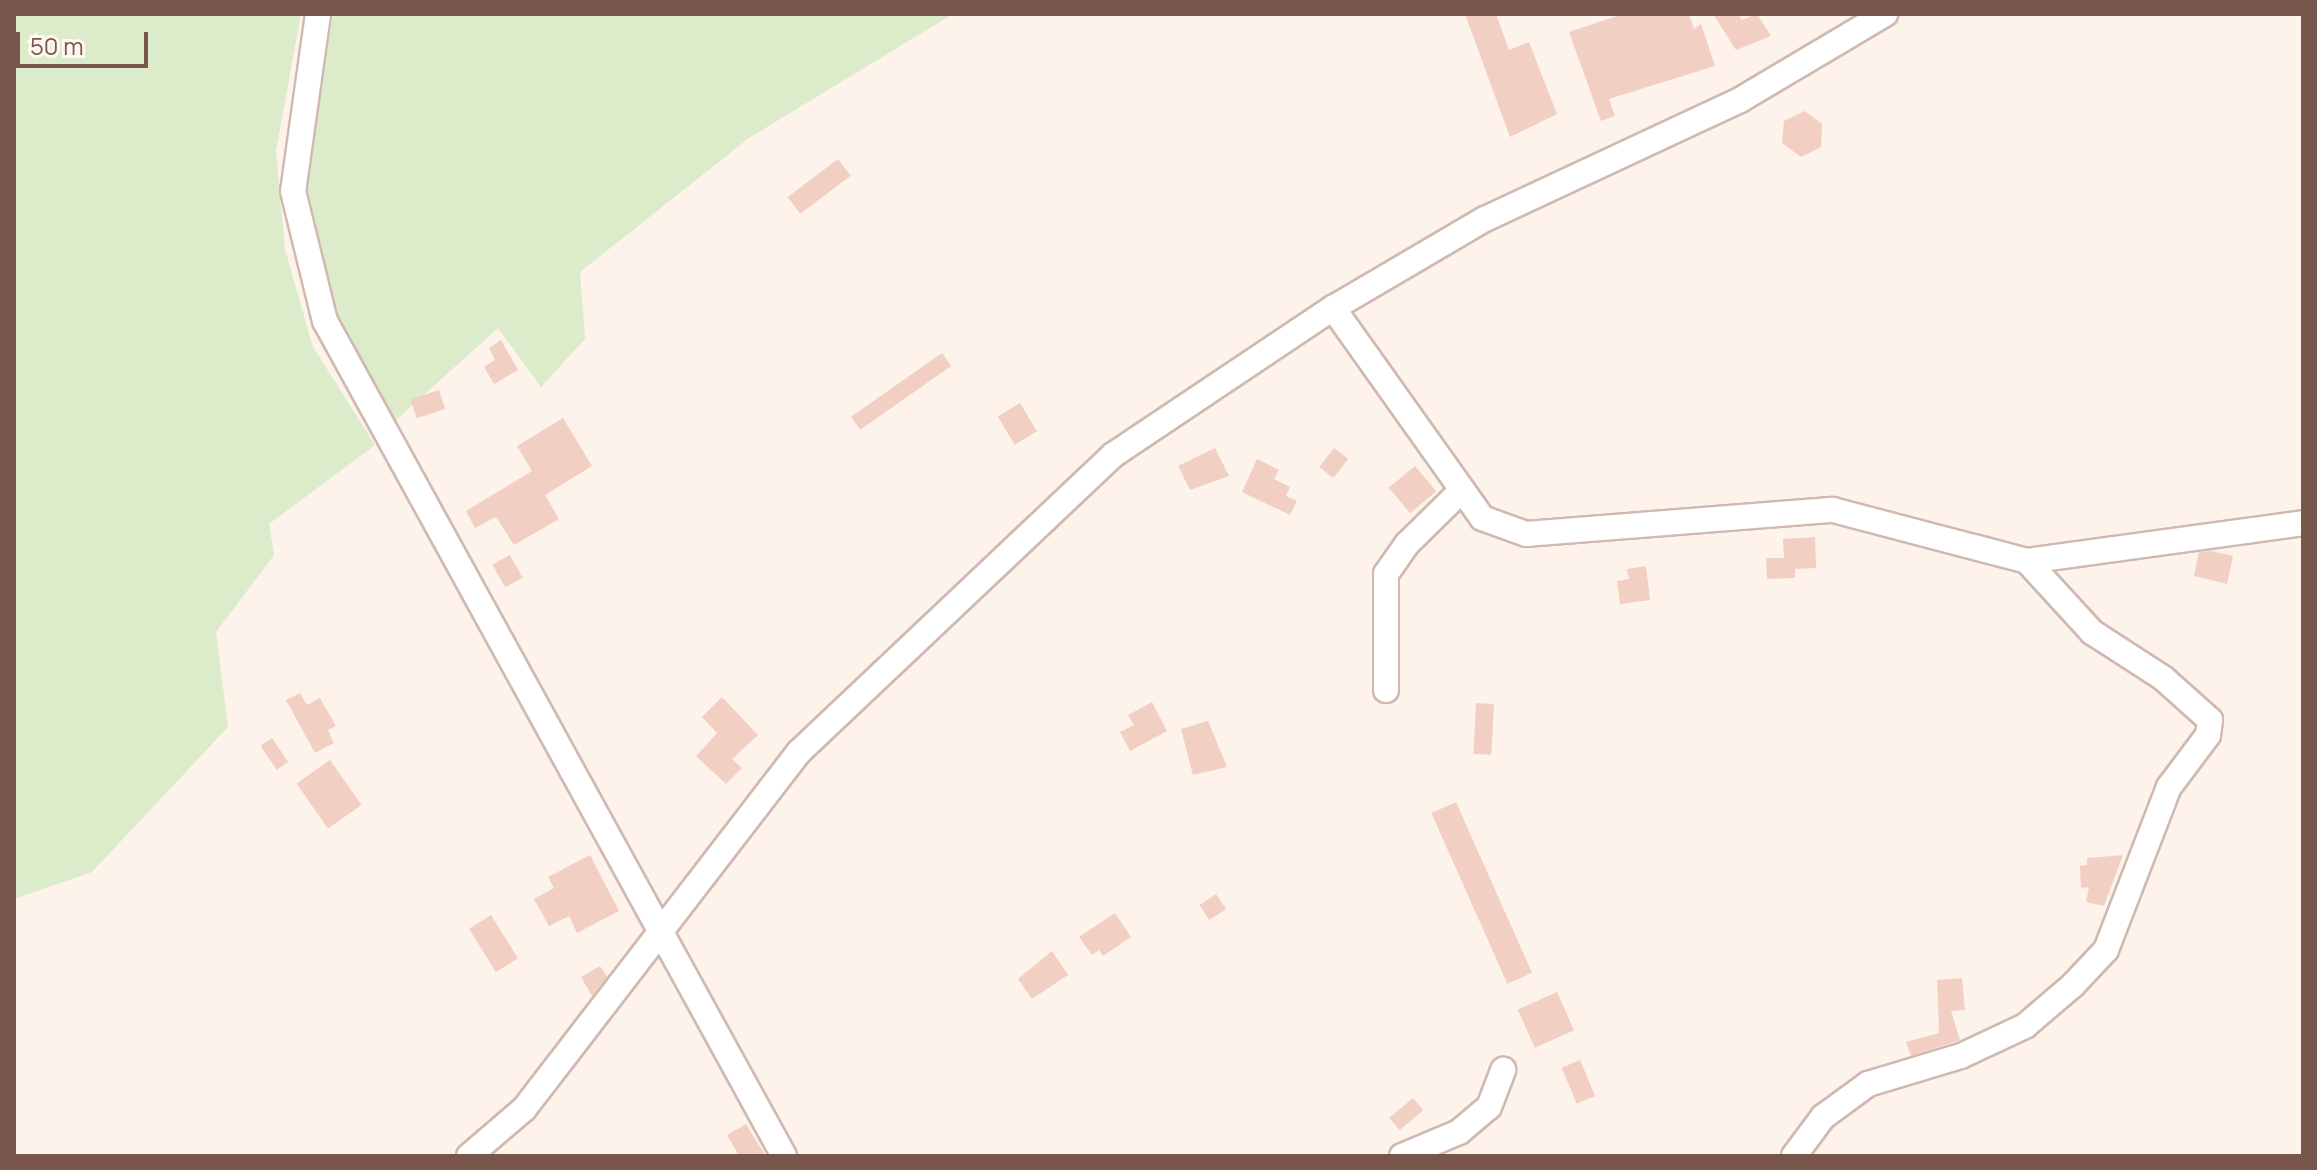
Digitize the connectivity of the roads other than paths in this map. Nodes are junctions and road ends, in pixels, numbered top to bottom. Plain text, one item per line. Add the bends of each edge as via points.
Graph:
1 (318, 14) edge
2 (1885, 14) edge
3 (1333, 308) junction
4 (1462, 490) junction
5 (2303, 523) edge
6 (2027, 561) junction
7 (1386, 690) dead end
8 (662, 932) junction
9 (1503, 1070) dead end
10 (469, 1156) edge
11 (784, 1156) edge
12 (1402, 1156) edge
13 (1794, 1156) edge

1 - 8 street via 293,191 325,321
2 - 3 street via 1740,100 1485,219
3 - 4 street
3 - 8 street via 1113,455 1046,512 799,752
4 - 6 street via 1482,518 1526,534 1833,510
4 - 7 street via 1407,544 1386,574
5 - 6 street
6 - 13 street via 2092,632 2163,678 2210,720 2208,735 2169,787 2106,950 2073,985 2025,1026 1961,1056 1868,1084 1823,1117
8 - 10 street via 524,1109
8 - 11 street
9 - 12 street via 1489,1107 1459,1132

